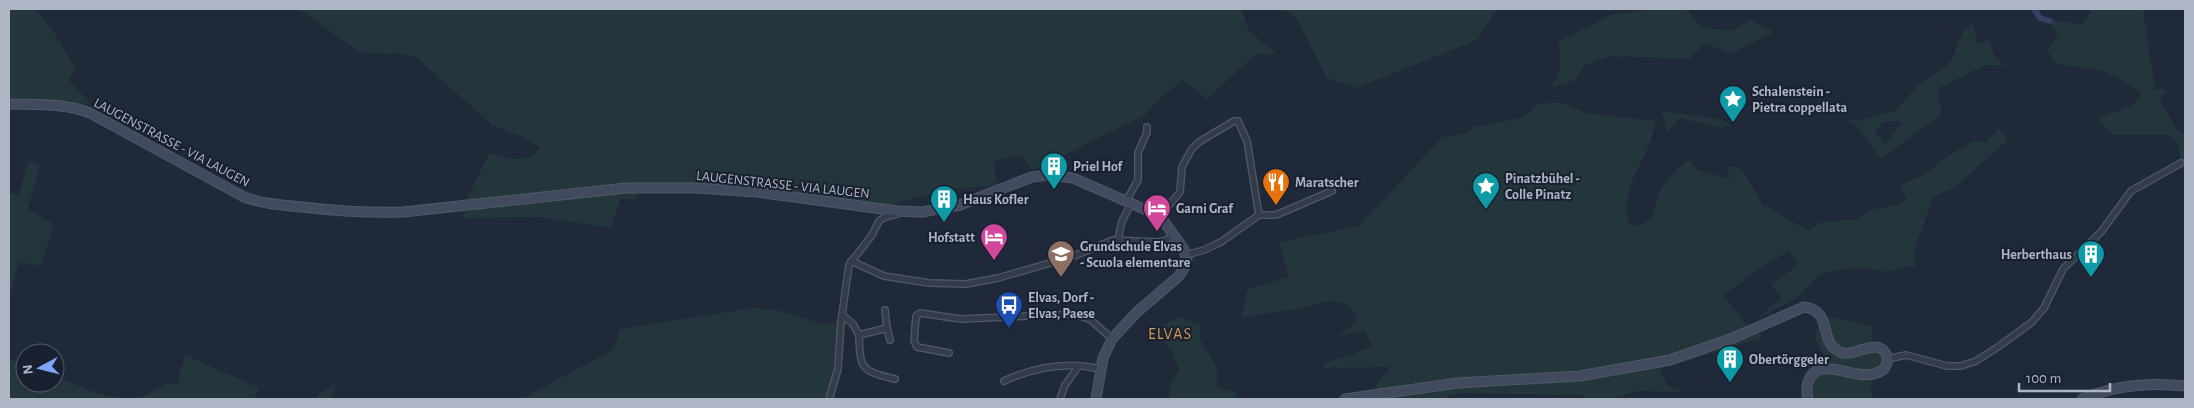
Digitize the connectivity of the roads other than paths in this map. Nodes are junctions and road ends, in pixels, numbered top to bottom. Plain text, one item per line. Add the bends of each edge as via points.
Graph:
1 (9, 104) edge
2 (1147, 127) dead end
3 (2181, 163) dead end
4 (1332, 191) dead end
5 (1129, 202) junction
6 (877, 208) junction
7 (897, 211) junction
8 (1259, 215) junction
9 (1160, 216) junction
10 (879, 221) junction
11 (1174, 235) junction
12 (1118, 240) junction
13 (1186, 255) junction
14 (852, 261) junction
15 (886, 310) dead end
16 (842, 315) junction
17 (887, 328) junction
18 (859, 335) junction
19 (1112, 339) junction
20 (890, 340) dead end
21 (949, 353) dead end
22 (1888, 359) junction
23 (1078, 367) junction
24 (1100, 369) junction
25 (895, 379) dead end
26 (1004, 381) dead end
27 (2168, 385) junction
28 (2185, 386) edge
29 (2185, 391) edge
30 (830, 399) edge
31 (1060, 399) edge
32 (1096, 399) edge
33 (1345, 399) edge
34 (1808, 399) edge
35 (2082, 399) edge

1 - 6 street, LAUGENSTRASSE - VIA LAUGEN via 77,108 234,193 268,203 377,213 626,188 697,188 757,192
2 - 5 street via 1148,132 1138,153 1138,180
3 - 22 street via 2131,191 2101,232 2063,269 2044,308 2032,322 1991,352 1976,361 1953,366 1906,355
4 - 8 street via 1276,215
5 - 7 street, LAUGENSTRASSE - VIA LAUGEN via 1073,178 1049,175 1032,177 945,209
5 - 9 street, LAUGENSTRASSE - VIA LAUGEN
5 - 12 street
6 - 7 street, LAUGENSTRASSE - VIA LAUGEN
6 - 10 street
7 - 10 street via 897,214
8 - 9 street via 1247,141 1241,124 1234,121 1190,150 1182,166 1180,192
8 - 13 street via 1221,242
9 - 11 street
10 - 14 street
11 - 12 street via 1157,242
11 - 13 street
12 - 14 street via 1074,256 966,284 929,283 884,276
13 - 19 street via 1179,276
14 - 16 street via 847,271
15 - 17 street
16 - 18 street via 853,324
16 - 30 street via 838,369
17 - 18 street
17 - 20 street
18 - 25 street via 860,361 866,369
19 - 21 street via 1091,320 1075,314 961,319 920,313 916,316 914,341 917,347
19 - 24 street
22 - 33 street via 1878,347 1852,354 1839,352 1832,346 1821,315 1810,308 1798,309 1740,335 1670,360 1580,376 1458,383
22 - 34 street via 1884,369 1872,374 1816,371 1807,382
23 - 24 street
23 - 26 street via 1042,367
23 - 31 street via 1065,385
24 - 32 street
27 - 28 street
27 - 29 street
27 - 35 street via 2123,386

